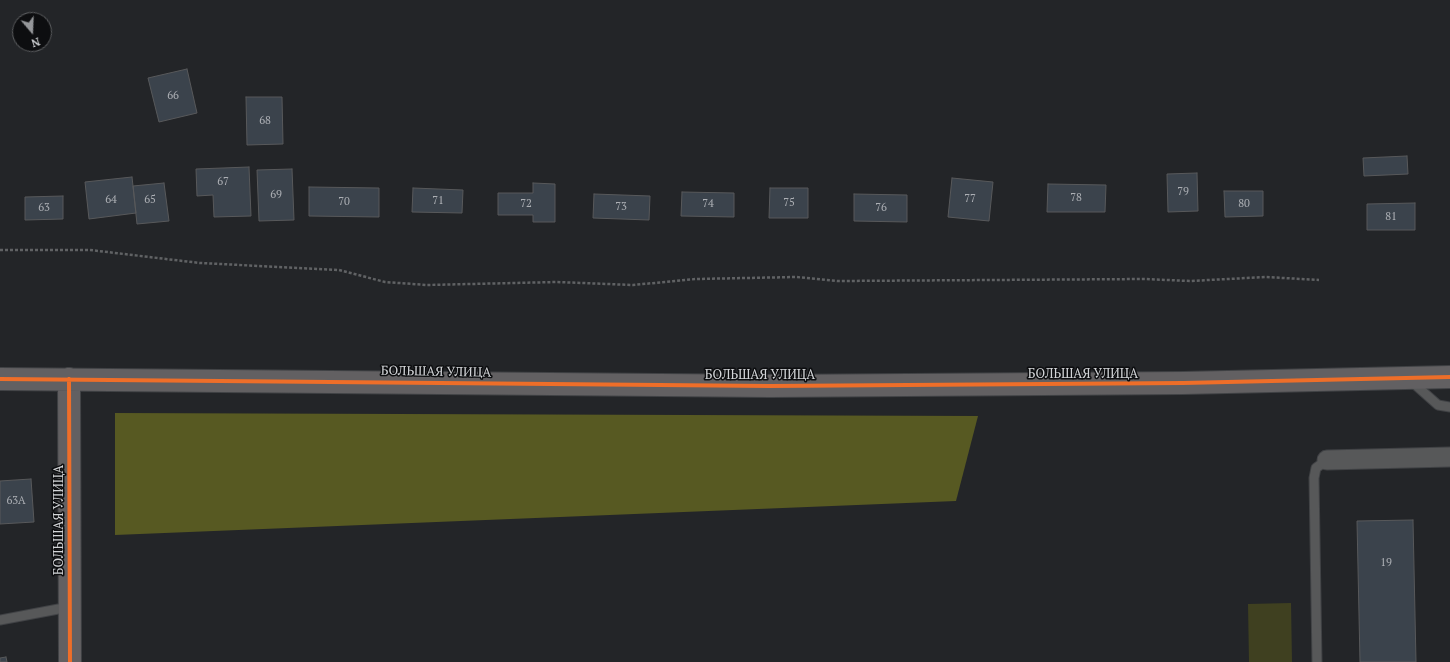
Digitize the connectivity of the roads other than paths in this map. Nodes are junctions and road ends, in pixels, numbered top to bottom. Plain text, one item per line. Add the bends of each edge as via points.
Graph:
1 (1450, 378) edge
2 (0, 379) edge
3 (69, 379) junction
4 (1409, 379) junction
5 (1450, 408) edge
6 (1450, 457) edge
7 (1327, 460) joint
8 (70, 607) junction
9 (0, 620) edge
10 (70, 662) edge
11 (1317, 662) edge

1 - 4 street, БОЛЬШАЯ УЛИЦА
2 - 3 street, БОЛЬШАЯ УЛИЦА
3 - 4 street, БОЛЬШАЯ УЛИЦА via 762,386
3 - 8 street, БОЛЬШАЯ УЛИЦА
4 - 5 lane via 1438,405
6 - 7 street
7 - 11 lane via 1316,468 1314,478
8 - 9 lane
8 - 10 street, БОЛЬШАЯ УЛИЦА

